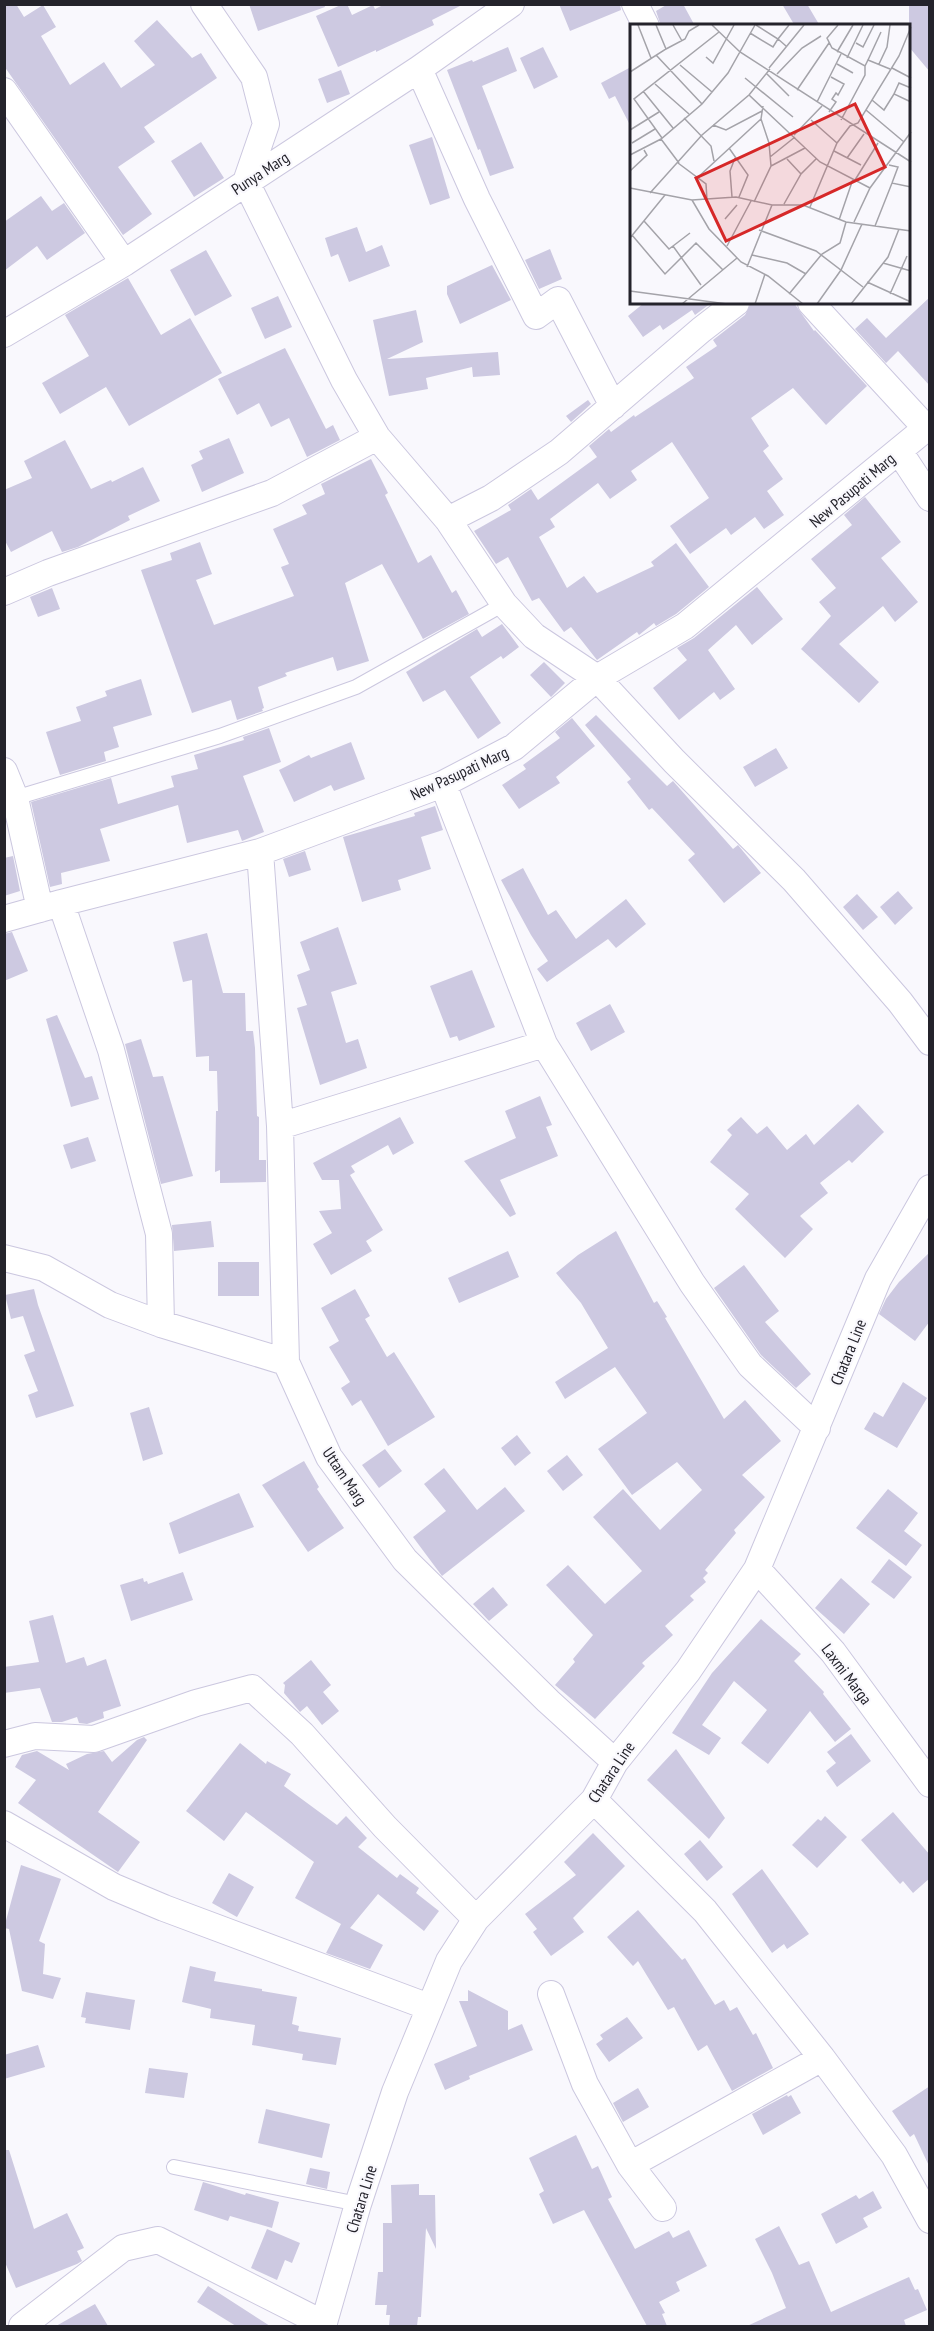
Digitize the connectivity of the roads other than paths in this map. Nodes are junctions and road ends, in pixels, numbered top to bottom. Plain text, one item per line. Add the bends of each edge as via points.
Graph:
1 (204, 4) edge
2 (511, 4) edge
3 (635, 4) edge
4 (645, 24) edge
5 (418, 69) junction
6 (4, 91) edge
7 (246, 182) junction
8 (124, 263) junction
9 (735, 304) edge
10 (812, 304) edge
11 (4, 334) edge
12 (613, 406) junction
13 (928, 427) edge
14 (377, 437) junction
15 (899, 451) junction
16 (930, 498) edge
17 (448, 520) junction
18 (4, 592) edge
19 (504, 604) junction
20 (597, 678) junction
21 (4, 771) edge
22 (443, 784) junction
23 (15, 798) junction
24 (260, 852) junction
25 (51, 906) junction
26 (4, 919) edge
27 (930, 1042) edge
28 (544, 1044) junction
29 (280, 1126) junction
30 (930, 1188) edge
31 (4, 1258) edge
32 (161, 1324) junction
33 (286, 1362) junction
34 (817, 1428) junction
35 (757, 1569) junction
36 (4, 1744) edge
37 (615, 1762) junction
38 (930, 1784) edge
39 (594, 1800) junction
40 (4, 1824) edge
41 (476, 1919) junction
42 (552, 1994) dead end
43 (429, 2007) junction
44 (822, 2058) junction
45 (630, 2165) junction
46 (174, 2167) dead end
47 (358, 2204) junction
48 (663, 2208) dead end
49 (930, 2220) edge
50 (323, 2325) edge
51 (21, 2326) edge

1 - 7 street via 254,77 266,124
2 - 5 street, Punya Marg
3 - 4 street
5 - 7 street, Punya Marg
5 - 12 street via 536,316 558,300
6 - 8 street
7 - 8 street, Punya Marg
7 - 14 street via 344,380
8 - 11 street, Punya Marg
9 - 12 street
10 - 13 street
12 - 17 street via 559,452 491,498
13 - 15 street, New Pasupati Marg
14 - 17 street
14 - 18 street via 272,493
15 - 16 street
15 - 20 street, New Pasupati Marg via 685,626
17 - 19 street
19 - 20 street via 534,636
19 - 23 lane via 356,687 220,736
20 - 22 street, New Pasupati Marg via 514,747
20 - 27 street via 794,880
21 - 23 street
22 - 24 street, New Pasupati Marg
22 - 28 street
23 - 25 street
24 - 25 street, New Pasupati Marg
24 - 29 street
25 - 26 street, New Pasupati Marg
25 - 32 street via 111,1050 159,1234
28 - 29 street
28 - 34 street via 692,1283 750,1365
29 - 33 street
30 - 34 street, Chatara Line via 878,1280
31 - 32 street via 44,1268 110,1305
32 - 33 street
33 - 37 street, Uttam Marg via 329,1457 405,1560
34 - 35 street, Chatara Line
35 - 37 street, Chatara Line via 688,1671
35 - 38 street, Laxmi Marga via 832,1652
36 - 41 street via 35,1736 94,1739 252,1688 302,1734 385,1827
37 - 39 street, Chatara Line
39 - 41 street, Chatara Line
39 - 44 street via 705,1911
40 - 43 street via 114,1887
41 - 43 street, Chatara Line via 449,1962
42 - 45 street via 585,2084
43 - 47 street, Chatara Line via 395,2092
44 - 45 street
44 - 49 street via 894,2155
45 - 48 street
46 - 47 lane
47 - 50 street, Chatara Line
50 - 51 street via 158,2240 123,2248

